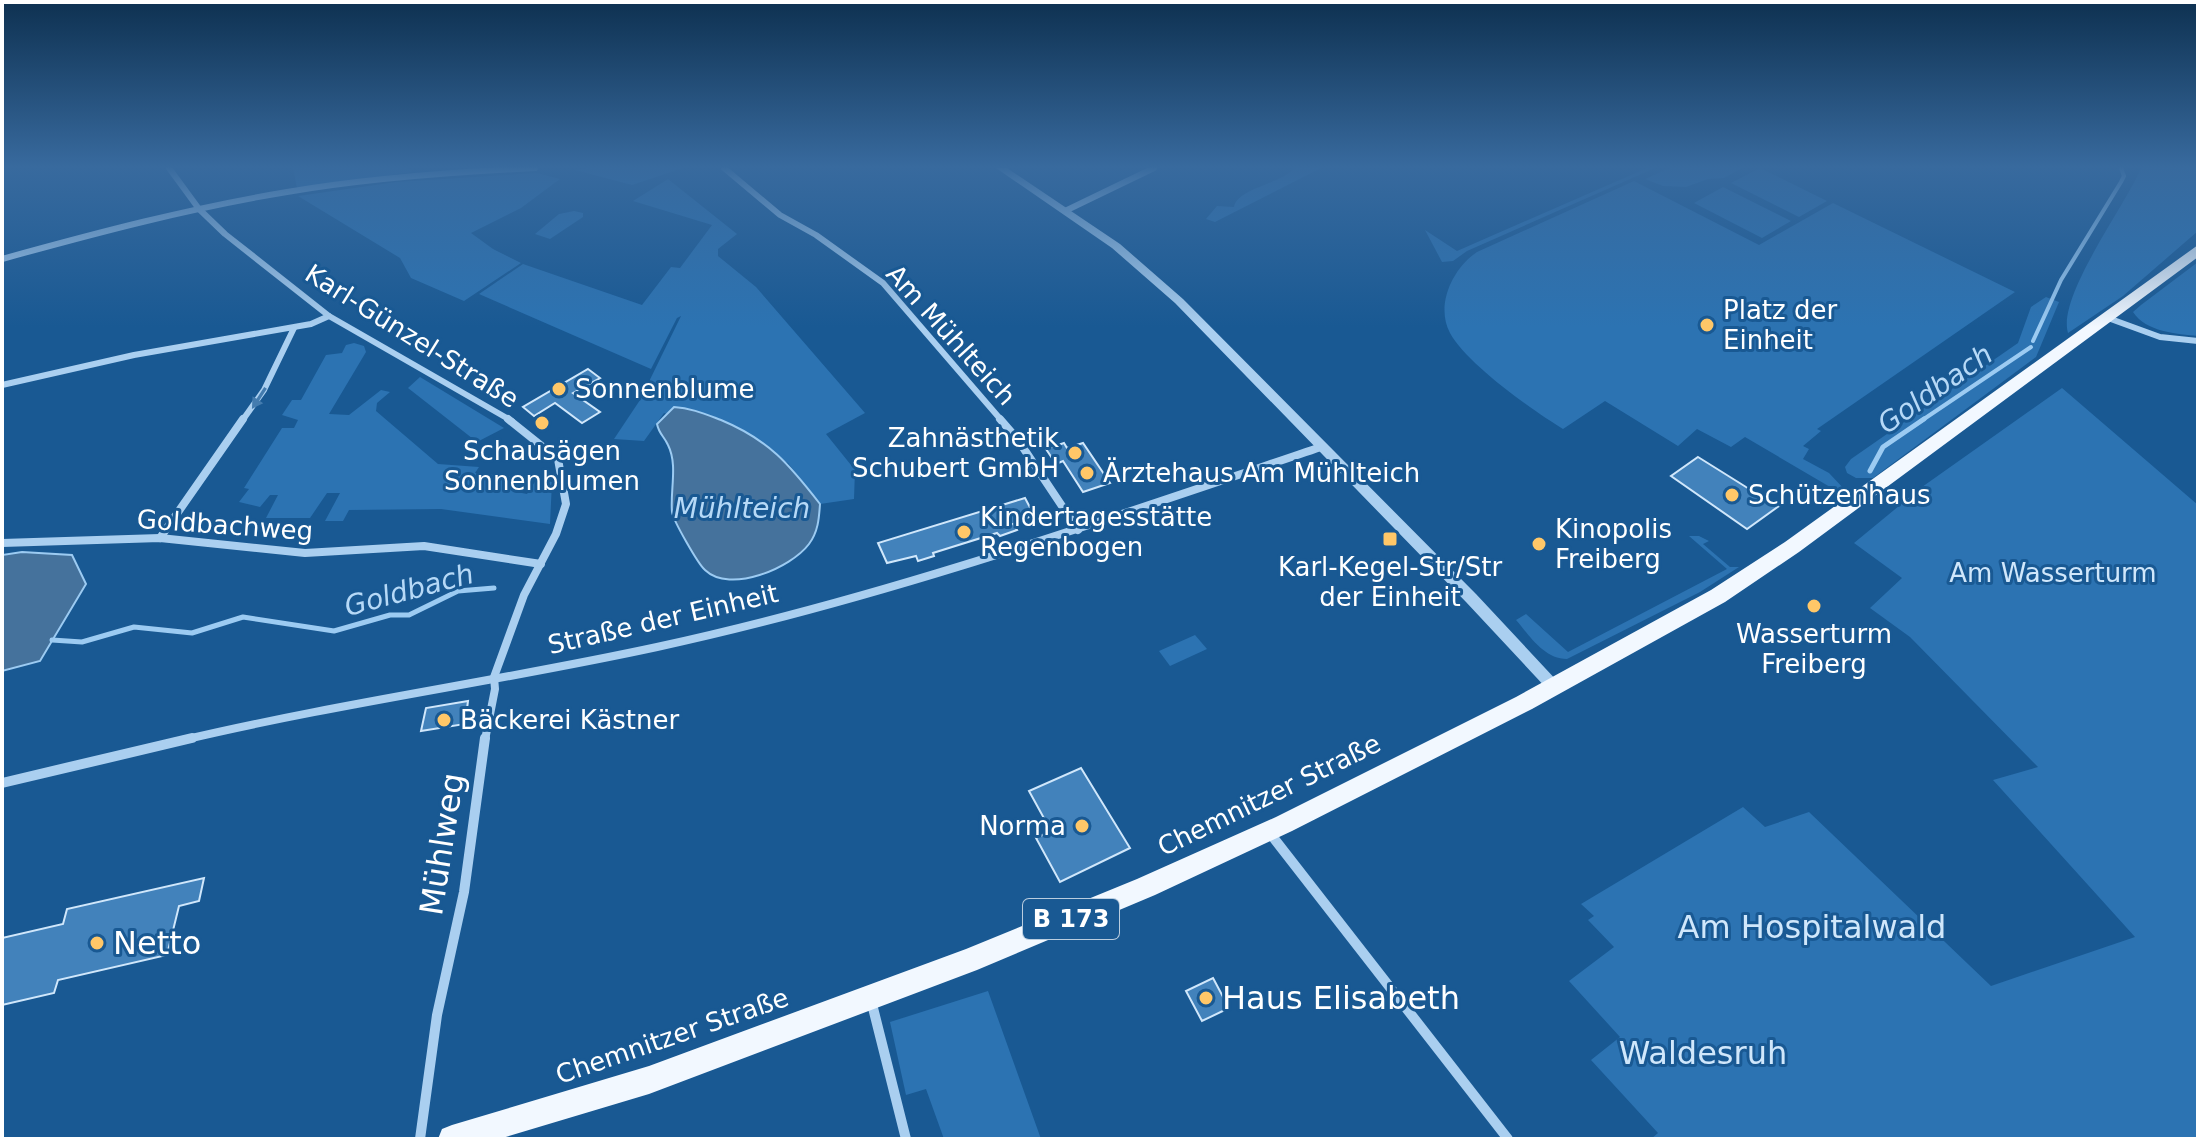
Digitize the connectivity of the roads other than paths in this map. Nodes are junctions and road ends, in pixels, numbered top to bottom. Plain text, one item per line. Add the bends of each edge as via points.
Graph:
1 (151, 221) edge
2 (213, 221) edge
3 (791, 221) edge
4 (1080, 221) edge
5 (2198, 250) edge
6 (2, 259) edge
7 (329, 316) junction
8 (2108, 318) junction
9 (294, 328) junction
10 (2198, 341) edge
11 (2, 385) edge
12 (1321, 447) junction
13 (1078, 530) junction
14 (160, 538) junction
15 (2, 543) edge
16 (541, 564) junction
17 (494, 677) junction
18 (1554, 687) junction
19 (2, 783) edge
20 (1268, 831) junction
21 (870, 999) junction
22 (420, 1139) edge
23 (452, 1139) edge
24 (906, 1139) edge
25 (1508, 1139) edge

1 - 6 street
2 - 7 street, Karl-Günzel-Straße
3 - 13 street, Am Mühlteich via 883,283 1018,440
4 - 12 street via 1179,301
5 - 8 main road, B 173
7 - 9 street
7 - 16 street, Karl-Günzel-Straße via 518,425 558,459 566,504
8 - 10 street via 2160,337
8 - 18 main road, Chemnitzer Straße / B 173 via 1736,585
9 - 11 street via 134,355
9 -> 14 street via 264,390
12 - 13 street, Straße der Einheit
12 - 18 street
13 - 17 street, Straße der Einheit via 839,601 673,643
14 - 15 street, Goldbachweg
14 - 16 street, Goldbachweg via 291,552 424,546
16 - 17 street, Mühlweg
17 - 19 street, Straße der Einheit via 177,739
17 - 22 street, Mühlweg via 464,892 437,1015
18 - 20 main road, Chemnitzer Straße / B 173
20 - 21 main road, Chemnitzer Straße / B 173
20 - 25 street
21 - 23 main road, Chemnitzer Straße / B 173 via 649,1080
21 - 24 street

